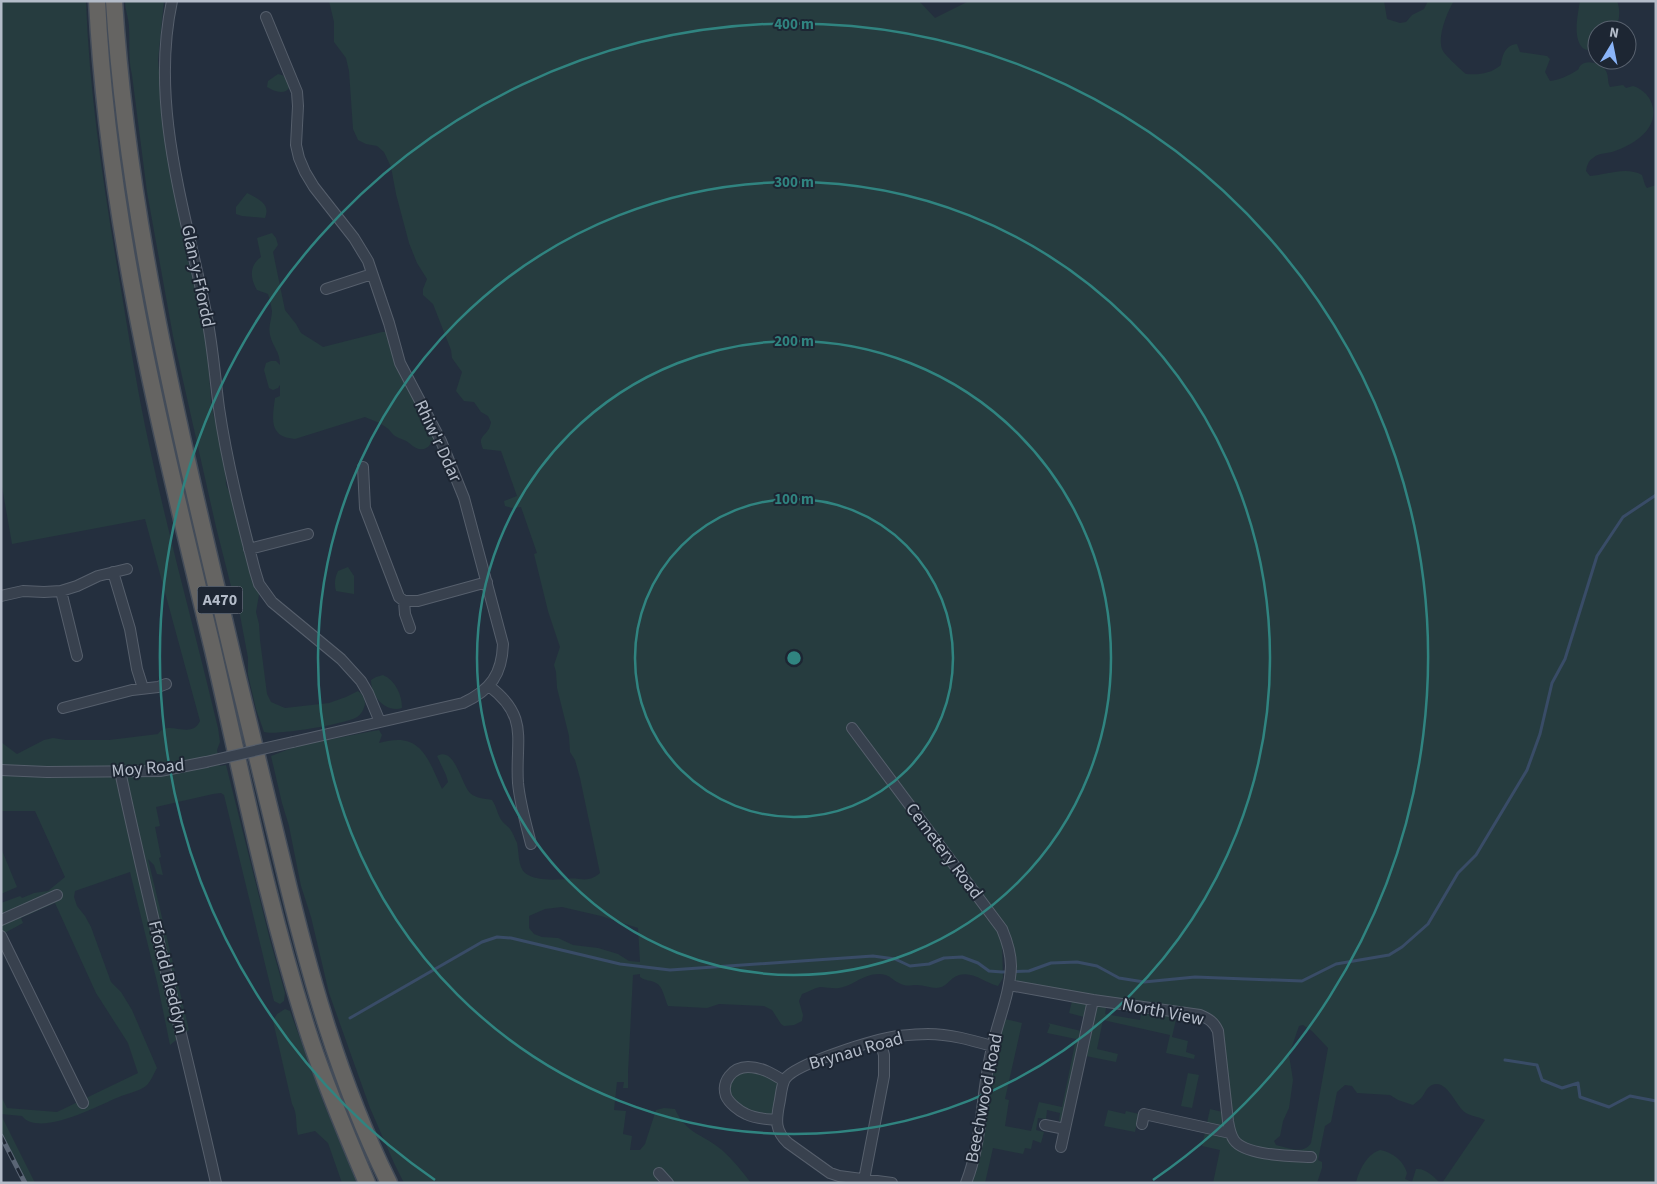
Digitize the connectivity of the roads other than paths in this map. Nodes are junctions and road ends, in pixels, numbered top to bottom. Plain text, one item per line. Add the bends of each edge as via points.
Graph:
1 (97, 1) edge
2 (114, 1) edge
3 (172, 1) edge
4 (266, 17) dead end
5 (372, 274) junction
6 (326, 290) dead end
7 (363, 467) dead end
8 (308, 534) dead end
9 (249, 549) junction
10 (127, 569) dead end
11 (113, 572) junction
12 (487, 582) junction
13 (61, 590) junction
14 (1, 596) edge
15 (404, 602) junction
16 (410, 628) dead end
17 (77, 656) dead end
18 (166, 684) dead end
19 (489, 686) junction
20 (143, 688) junction
21 (63, 708) dead end
22 (380, 722) junction
23 (852, 728) dead end
24 (293, 742) joint
25 (6, 771) edge
26 (120, 771) junction
27 (531, 844) dead end
28 (57, 895) dead end
29 (1, 920) edge
30 (1, 936) edge
31 (1009, 985) junction
32 (1093, 1000) junction
33 (1180, 1000) dead end
34 (1178, 1012) junction
35 (880, 1041) junction
36 (992, 1046) junction
37 (784, 1081) junction
38 (83, 1103) dead end
39 (776, 1120) junction
40 (1142, 1124) dead end
41 (1045, 1125) dead end
42 (1065, 1129) junction
43 (1230, 1132) junction
44 (1061, 1147) dead end
45 (1311, 1157) dead end
46 (659, 1173) dead end
47 (864, 1180) junction
48 (216, 1183) edge
49 (368, 1183) edge
50 (389, 1183) edge
51 (668, 1183) edge
52 (892, 1183) edge
53 (966, 1183) edge

1 - 49 highway, A470 via 110,148 122,236 167,455 258,847 291,972 327,1086
2 - 50 highway, A470 via 122,102 144,250 186,454 245,710 309,970 341,1070
3 - 9 street, Glan-y-Ffordd via 164,71 170,140 210,333 219,409
4 - 5 street, Rhiw'r Ddar via 297,92 296,145 299,158 314,187 362,250
5 - 6 street
5 - 12 street, Rhiw'r Ddar via 400,362 441,441 464,498
7 - 15 street via 366,508 396,592
8 - 9 street
9 - 22 street, Glan-y-Ffordd via 265,595 353,671
10 - 11 street
11 - 13 street
11 - 20 street
12 - 15 street
12 - 19 street, Rhiw'r Ddar via 503,644 500,666
13 - 14 street via 24,591
13 - 17 street
15 - 16 street
18 - 20 street
19 - 22 street, Rhiw'r Ddar via 463,702
19 - 27 street via 508,702 517,723 518,782
20 - 21 street
22 - 24 street, Rhiw'r Ddar
23 - 31 street, Cemetery Road via 1002,929 1010,950
24 - 26 street, Moy Road, bridge via 160,770
25 - 26 street, Moy Road
26 - 48 street, Ffordd Bleddyn
28 - 29 street
30 - 38 street
31 - 32 street, North View
31 - 36 street, Beechwood Road
32 - 34 street, North View
32 - 42 street
33 - 34 street
34 - 43 street, North View via 1200,1016 1215,1024
35 - 36 street, Brynau Road via 927,1034 959,1037
35 - 37 street, Brynau Road via 809,1063
35 - 47 street via 884,1076
36 - 53 street, Beechwood Road via 974,1160
37 - 39 street
37 - 39 street via 770,1072 746,1067 736,1069 726,1085 726,1096 745,1114
39 - 47 street via 782,1137 823,1168 839,1176
40 - 43 street via 1144,1114
41 - 42 street
42 - 44 street
43 - 45 street via 1234,1141 1249,1150
46 - 51 street
47 - 52 street

